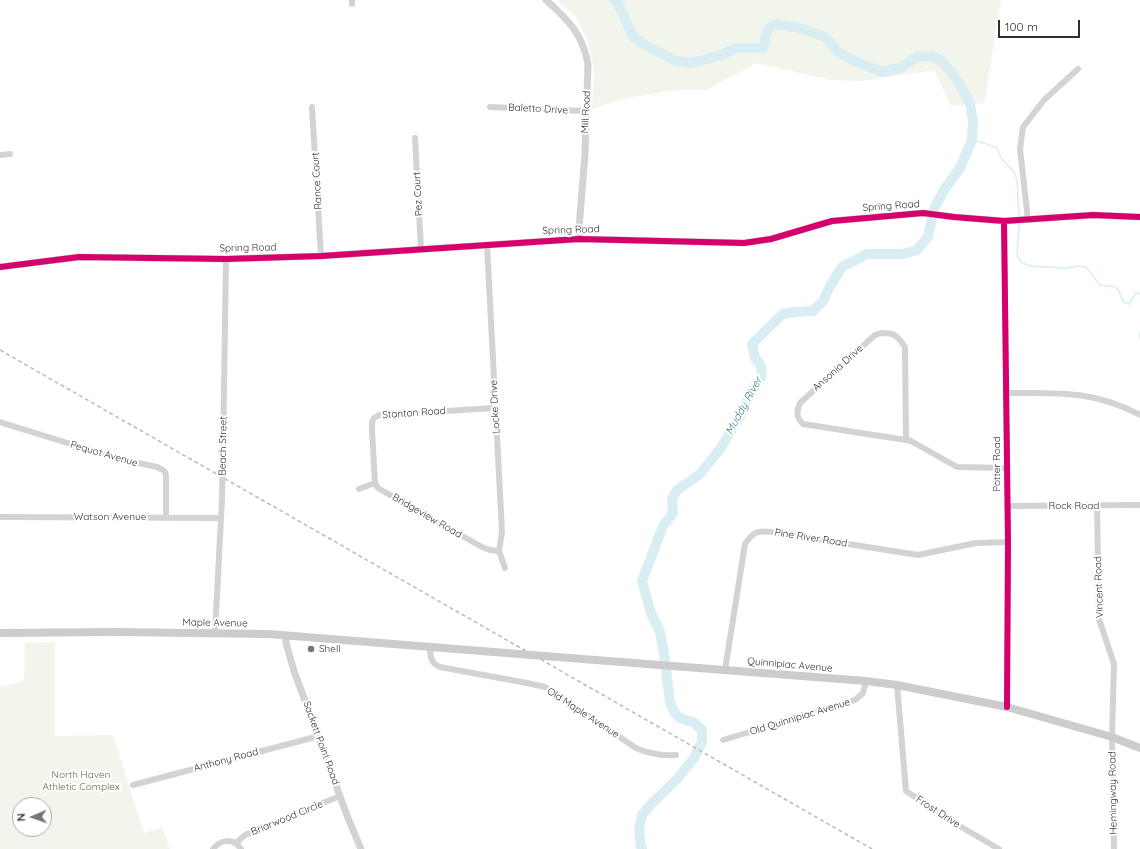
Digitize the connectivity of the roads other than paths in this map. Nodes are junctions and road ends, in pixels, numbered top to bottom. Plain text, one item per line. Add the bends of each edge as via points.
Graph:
1 (546, 0) edge
2 (1078, 69) dead end
3 (312, 106) dead end
4 (490, 107) dead end
5 (586, 111) junction
6 (415, 138) dead end
7 (10, 154) dead end
8 (0, 155) edge
9 (1140, 217) edge
10 (1028, 220) junction
11 (1004, 221) junction
12 (579, 239) junction
13 (487, 245) junction
14 (421, 249) junction
15 (321, 256) junction
16 (226, 259) junction
17 (0, 267) edge
18 (1007, 393) junction
19 (495, 408) junction
20 (1140, 416) edge
21 (0, 422) edge
22 (906, 440) junction
23 (1006, 468) junction
24 (375, 482) junction
25 (359, 489) dead end
26 (1007, 506) junction
27 (1097, 506) junction
28 (1140, 506) edge
29 (0, 517) edge
30 (166, 517) junction
31 (221, 518) junction
32 (1008, 542) junction
33 (499, 550) junction
34 (505, 568) dead end
35 (0, 633) edge
36 (216, 633) junction
37 (286, 635) junction
38 (430, 647) junction
39 (725, 670) junction
40 (866, 681) junction
41 (897, 685) junction
42 (1007, 707) junction
43 (318, 736) junction
44 (1112, 737) junction
45 (723, 740) dead end
46 (1140, 748) edge
47 (676, 755) dead end
48 (133, 785) dead end
49 (340, 796) junction
50 (236, 843) junction
51 (213, 849) edge
52 (241, 849) edge
53 (361, 849) edge
54 (999, 849) edge
55 (1114, 849) edge

1 - 5 street, Mill Road via 569,21 586,52
2 - 10 street via 1044,100 1023,127 1020,149
3 - 15 street, Rance Court
4 - 5 street, Baletto Drive
5 - 12 street, Mill Road
6 - 14 street, Pez Court
7 - 8 street
9 - 10 street, Spring Road via 1093,215
10 - 11 street, Spring Road
11 - 12 street, Spring Road via 928,214 832,220 771,239 744,243
11 - 18 street, Potter Road
12 - 13 street, Spring Road
13 - 14 street, Spring Road
13 - 19 street, Locke Drive
14 - 15 street, Spring Road
15 - 16 street, Spring Road
16 - 17 street, Spring Road via 78,257
16 - 31 street, Beach Street, bridge
18 - 20 street via 1058,393 1094,397
18 - 23 street, Potter Road
19 - 24 street, Stanton Road via 379,415 374,418 372,426
19 - 33 street, Locke Drive via 502,532
21 - 30 street, Pequot Avenue via 163,470 166,476
22 - 22 street, Ansonia Drive via 803,424 797,416 797,409 804,398 875,335 888,333 897,336 905,347
22 - 23 street, Ansonia Drive via 957,467
23 - 26 street, Potter Road
24 - 25 street
24 - 33 street, Bridgeview Road via 378,488 482,547
26 - 27 street, Rock Road
26 - 32 street, Potter Road
27 - 28 street, Rock Road
27 - 44 street, Vincent Road via 1099,619 1114,664
29 - 30 street, Watson Avenue
30 - 31 street, Watson Avenue
31 - 36 street, Beach Street
32 - 39 street, Pine River Road via 976,543 918,555 765,531 757,532 750,536 745,544
32 - 42 street, Potter Road
33 - 34 street, Locke Drive
35 - 36 main road, Maple Avenue
36 - 37 main road, Maple Avenue
37 - 38 main road, Maple Avenue
37 - 43 street, Sackett Point Road via 294,670
38 - 39 main road, Quinnipiac Avenue, bridge
38 - 47 street, Old Maple Avenue via 432,661 440,667 544,687 636,748 660,755
39 - 40 main road, Quinnipiac Avenue
40 - 41 main road, Quinnipiac Avenue
40 - 45 street, Old Quinnipiac Avenue via 863,692 855,700
41 - 42 main road, Quinnipiac Avenue
41 - 54 street, Frost Drive via 906,791
42 - 44 main road, Quinnipiac Avenue
43 - 48 street, Anthony Road
43 - 49 street, Sackett Point Road
44 - 46 main road, Quinnipiac Avenue
44 - 55 street, Hemingway Road
49 - 50 street, Briarwood Circle via 245,835
49 - 53 street, Sackett Point Road
50 - 51 street, Briarwood Circle via 226,841
50 - 52 street

